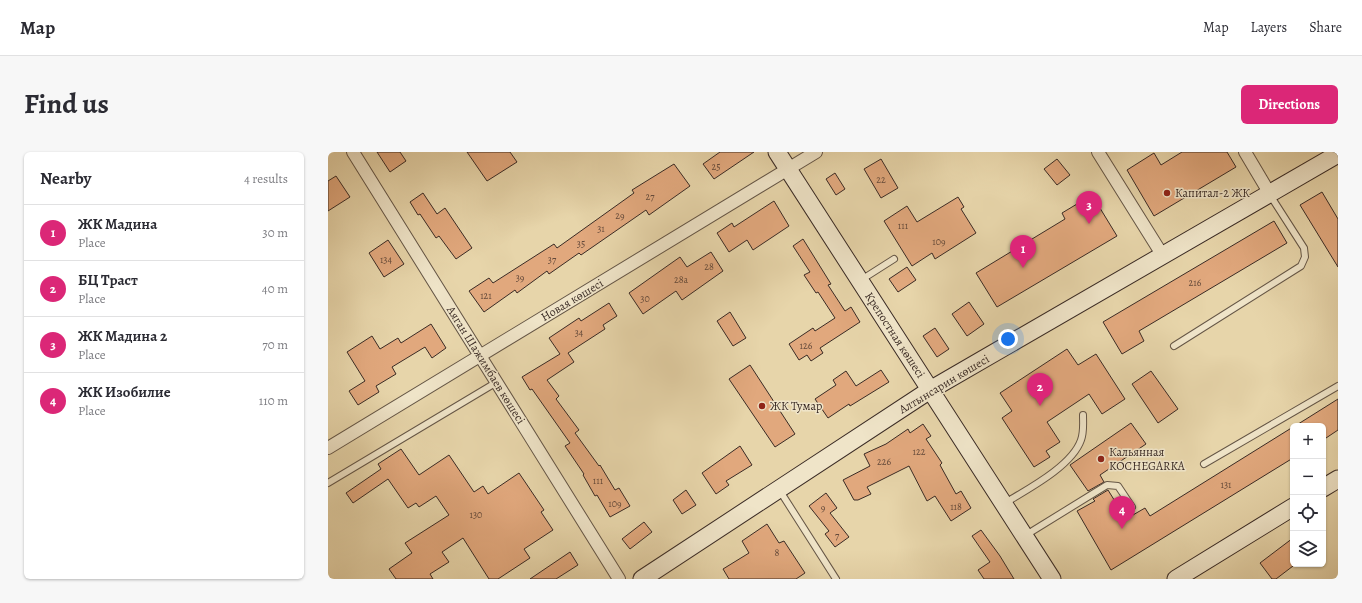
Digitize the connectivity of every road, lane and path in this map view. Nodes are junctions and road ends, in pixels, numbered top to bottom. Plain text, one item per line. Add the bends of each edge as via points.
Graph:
1 (352, 152) edge
2 (776, 152) edge
3 (816, 152) edge
4 (1098, 152) edge
5 (1245, 152) edge
6 (1338, 154) edge
7 (788, 170) junction
8 (1270, 194) junction
9 (1163, 256) junction
10 (894, 259) dead end
11 (860, 281) junction
12 (1174, 346) dead end
13 (480, 356) junction
14 (497, 382) junction
15 (1338, 386) edge
16 (930, 390) junction
17 (1083, 416) dead end
18 (328, 448) edge
19 (1204, 464) dead end
20 (1338, 479) edge
21 (328, 483) edge
22 (1326, 486) edge
23 (779, 490) junction
24 (1004, 504) junction
25 (1132, 507) dead end
26 (1290, 509) edge
27 (1024, 536) junction
28 (619, 579) edge
29 (642, 579) edge
30 (836, 579) edge
31 (1052, 579) edge
32 (1176, 579) edge

1 - 13 street, Аяган Шажимбаев көшесі
2 - 7 street, Крепостная көшесі
3 - 7 street, Новая көшесі
4 - 9 street
5 - 8 street
6 - 8 street, Алтынсарин көшесі
7 - 11 street, Крепостная көшесі
7 - 13 street, Новая көшесі
8 - 9 street, Алтынсарин көшесі
8 - 12 lane via 1304,248 1305,257 1301,266
9 - 16 street, Алтынсарин көшесі
10 - 11 lane
11 - 16 street, Крепостная көшесі
13 - 14 street, Аяган Шажимбаев көшесі
13 - 18 street, Новая көшесі
14 - 21 lane
14 - 28 street, Аяган Шажимбаев көшесі
15 - 19 lane
16 - 23 street, Алтынсарин көшесі
16 - 24 street, Крепостная көшесі
17 - 24 lane via 1082,439 1073,453 1049,474
20 - 22 street
23 - 29 street, Алтынсарин көшесі
23 - 30 lane
24 - 27 street, Крепостная көшесі
25 - 27 lane via 1118,486 1107,485
26 - 32 street
27 - 31 street, Крепостная көшесі

